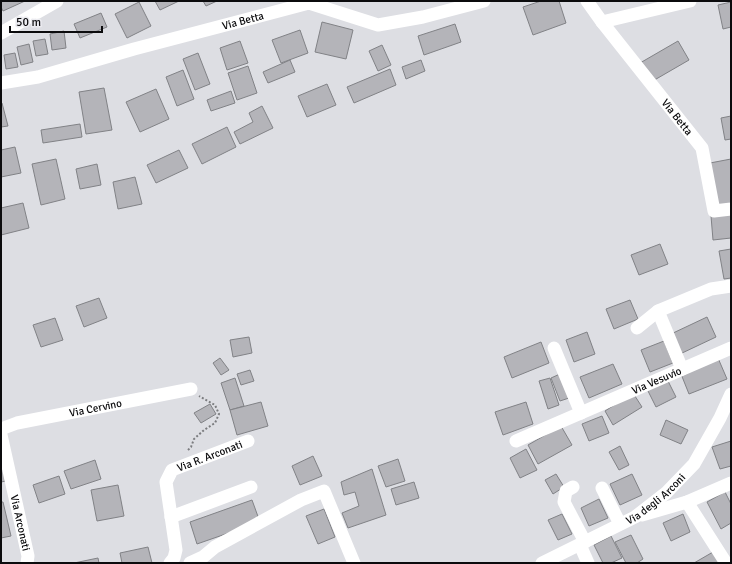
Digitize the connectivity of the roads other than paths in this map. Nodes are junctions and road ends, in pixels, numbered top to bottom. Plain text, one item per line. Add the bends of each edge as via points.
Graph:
1 (57, 1) edge
2 (484, 1) edge
3 (587, 1) edge
4 (690, 1) edge
5 (602, 22) junction
6 (1, 33) edge
7 (1, 83) edge
8 (731, 209) edge
9 (731, 286) edge
10 (658, 311) junction
11 (638, 328) dead end
12 (554, 348) dead end
13 (731, 348) edge
14 (682, 369) junction
15 (191, 389) road end
16 (731, 394) edge
17 (581, 413) junction
18 (726, 415) edge
19 (1, 429) edge
20 (1, 436) edge
21 (248, 441) dead end
22 (516, 441) dead end
23 (731, 483) edge
24 (251, 487) dead end
25 (573, 487) dead end
26 (602, 488) dead end
27 (687, 502) junction
28 (171, 517) junction
29 (635, 517) junction
30 (620, 524) junction
31 (582, 544) junction
32 (175, 561) edge
33 (27, 563) edge
34 (190, 563) edge
35 (354, 563) edge
36 (542, 563) edge
37 (588, 563) edge
38 (726, 563) edge

1 - 6 street
2 - 7 street, Via Betta via 423,17 378,25 309,2 38,77
3 - 5 street, Via Betta
4 - 5 street
5 - 8 street, Via Betta via 702,148 714,211
9 - 10 street via 711,289
10 - 11 street
10 - 14 street
12 - 17 street
13 - 14 street, Via Vesuvio
14 - 17 street, Via Vesuvio
15 - 19 street, Via Cervino
16 - 18 street, Via degli Arconi
17 - 22 street, Via Vesuvio
18 - 29 street, Via degli Arconi via 694,464 666,493
20 - 33 street, Via Arconati via 28,556
21 - 28 street, Via R. Arconati via 172,470 166,482
23 - 27 street
24 - 28 street
25 - 31 street via 566,491 564,502
26 - 30 street
27 - 29 street
27 - 38 street
28 - 32 street, Via R. Arconati
29 - 30 street, Via degli Arconi
30 - 31 street, Via degli Arconi
31 - 36 street, Via degli Arconi
31 - 37 street
34 - 35 street via 301,500 324,491

